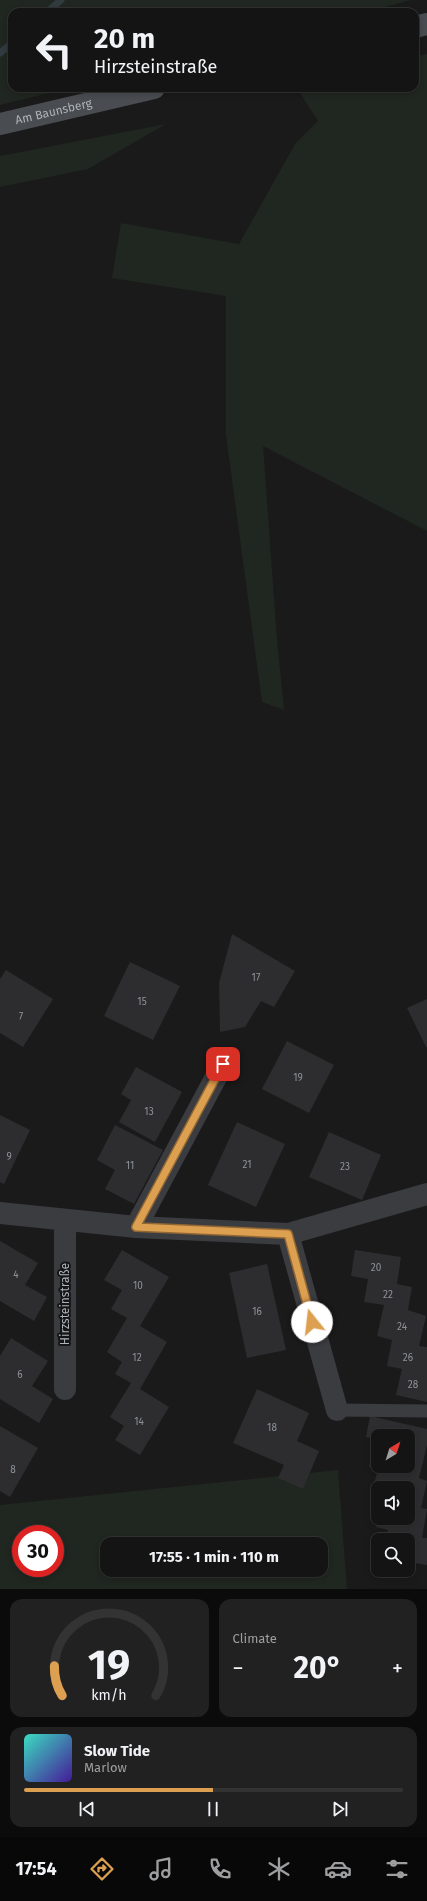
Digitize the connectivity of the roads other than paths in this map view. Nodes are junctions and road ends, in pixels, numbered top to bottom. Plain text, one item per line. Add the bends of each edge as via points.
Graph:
1 (137, 92) edge
2 (0, 124) edge
3 (223, 1064) dead end
4 (427, 1194) edge
5 (0, 1213) edge
6 (65, 1220) junction
7 (136, 1227) junction
8 (288, 1234) junction
9 (65, 1389) dead end
10 (337, 1410) joint
11 (427, 1411) edge

1 - 2 main road, Am Baunsberg
3 - 7 street
4 - 8 street
5 - 6 street
6 - 7 street
6 - 9 street, Hirzsteinstraße
7 - 8 street
8 - 10 street
10 - 11 lane

